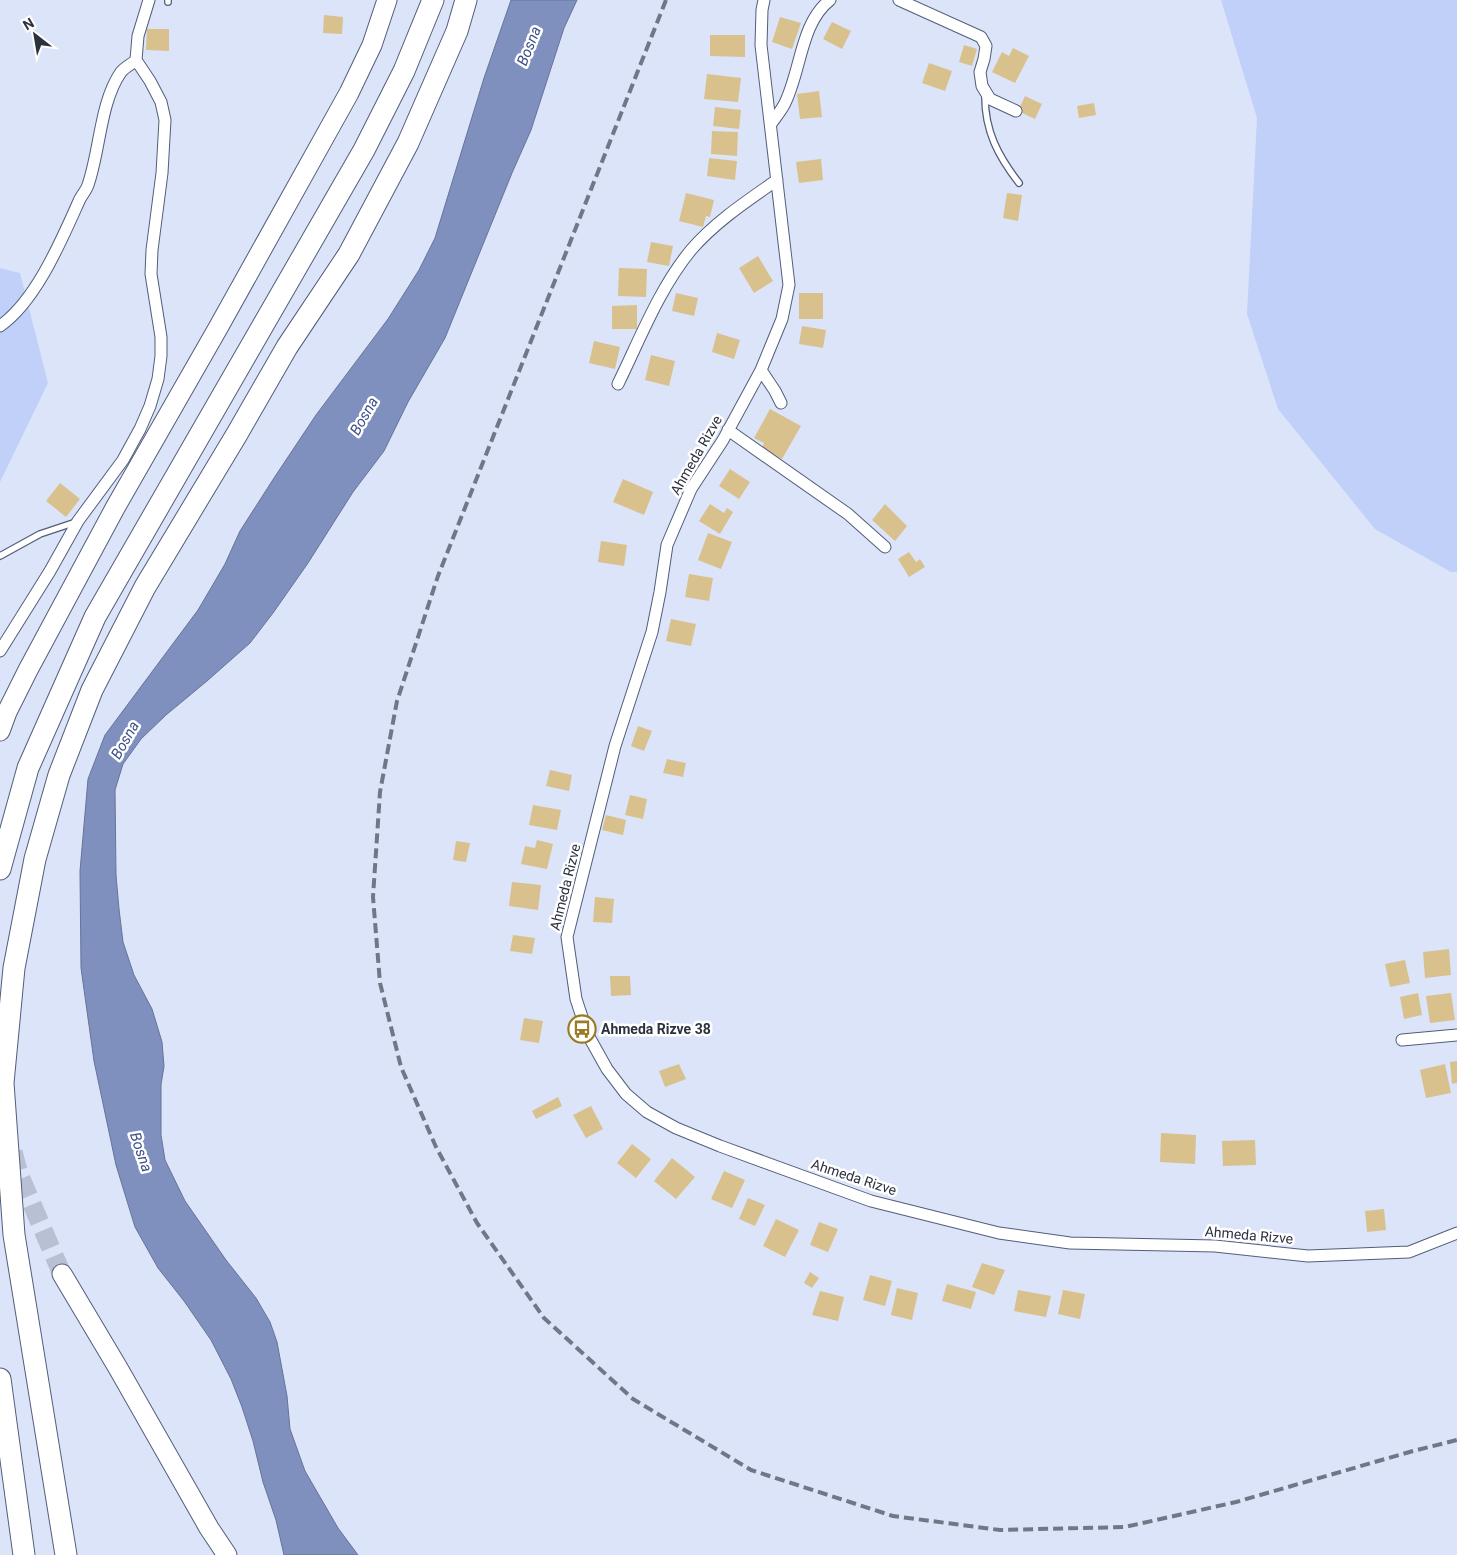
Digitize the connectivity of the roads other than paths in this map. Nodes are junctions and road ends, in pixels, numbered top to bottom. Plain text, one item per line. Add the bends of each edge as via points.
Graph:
1 (149, 0) edge
2 (387, 0) edge
3 (433, 0) edge
4 (466, 0) edge
5 (764, 0) edge
6 (830, 0) edge
7 (899, 0) edge
8 (136, 60) junction
9 (986, 92) junction
10 (1016, 112) dead end
11 (771, 124) junction
12 (777, 180) junction
13 (1019, 183) dead end
14 (0, 326) edge
15 (761, 370) junction
16 (618, 384) dead end
17 (781, 402) dead end
18 (728, 430) junction
19 (95, 498) junction
20 (116, 508) junction
21 (78, 521) junction
22 (885, 547) dead end
23 (0, 556) edge
24 (0, 651) edge
25 (0, 731) edge
26 (0, 869) edge
27 (1457, 1035) edge
28 (1402, 1040) dead end
29 (1457, 1233) edge
30 (62, 1274) tunnel mouth
31 (0, 1379) edge
32 (24, 1555) edge
33 (66, 1555) edge
34 (227, 1555) edge

1 - 8 street via 138,36
2 - 20 main road via 372,45 349,93
3 - 26 highway via 404,71 364,150 94,617 28,768
4 - 33 highway via 457,31 408,143 349,254 287,347 145,587 92,690 59,775 35,860 14,968 3,1083 14,1235
5 - 11 street, Ahmeda Rizve via 761,45
6 - 11 street via 815,17 794,80
7 - 9 street via 980,37 986,46 980,72
8 - 14 street via 122,70 113,88 88,186 69,224 30,294
8 - 19 street via 161,102 165,120 151,274 161,356 150,406 140,429 123,460
9 - 10 street via 990,99
9 - 13 lane via 985,112 997,152
11 - 12 street, Ahmeda Rizve
12 - 15 street, Ahmeda Rizve via 789,285 782,319
12 - 16 street via 716,225 692,250 659,300
15 - 17 street
15 - 18 street, Ahmeda Rizve
18 - 22 street via 848,514
18 - 29 street, Ahmeda Rizve via 691,489 667,545 652,632 615,746 567,937 576,999 588,1035 626,1094 647,1112 720,1146 871,1201 998,1233 1070,1243 1215,1246 1308,1256 1409,1252
19 - 20 street
19 - 21 street
20 - 25 main road via 28,670
21 - 23 lane via 40,534
21 - 24 street
27 - 28 street
30 - 34 main road
31 - 32 highway

